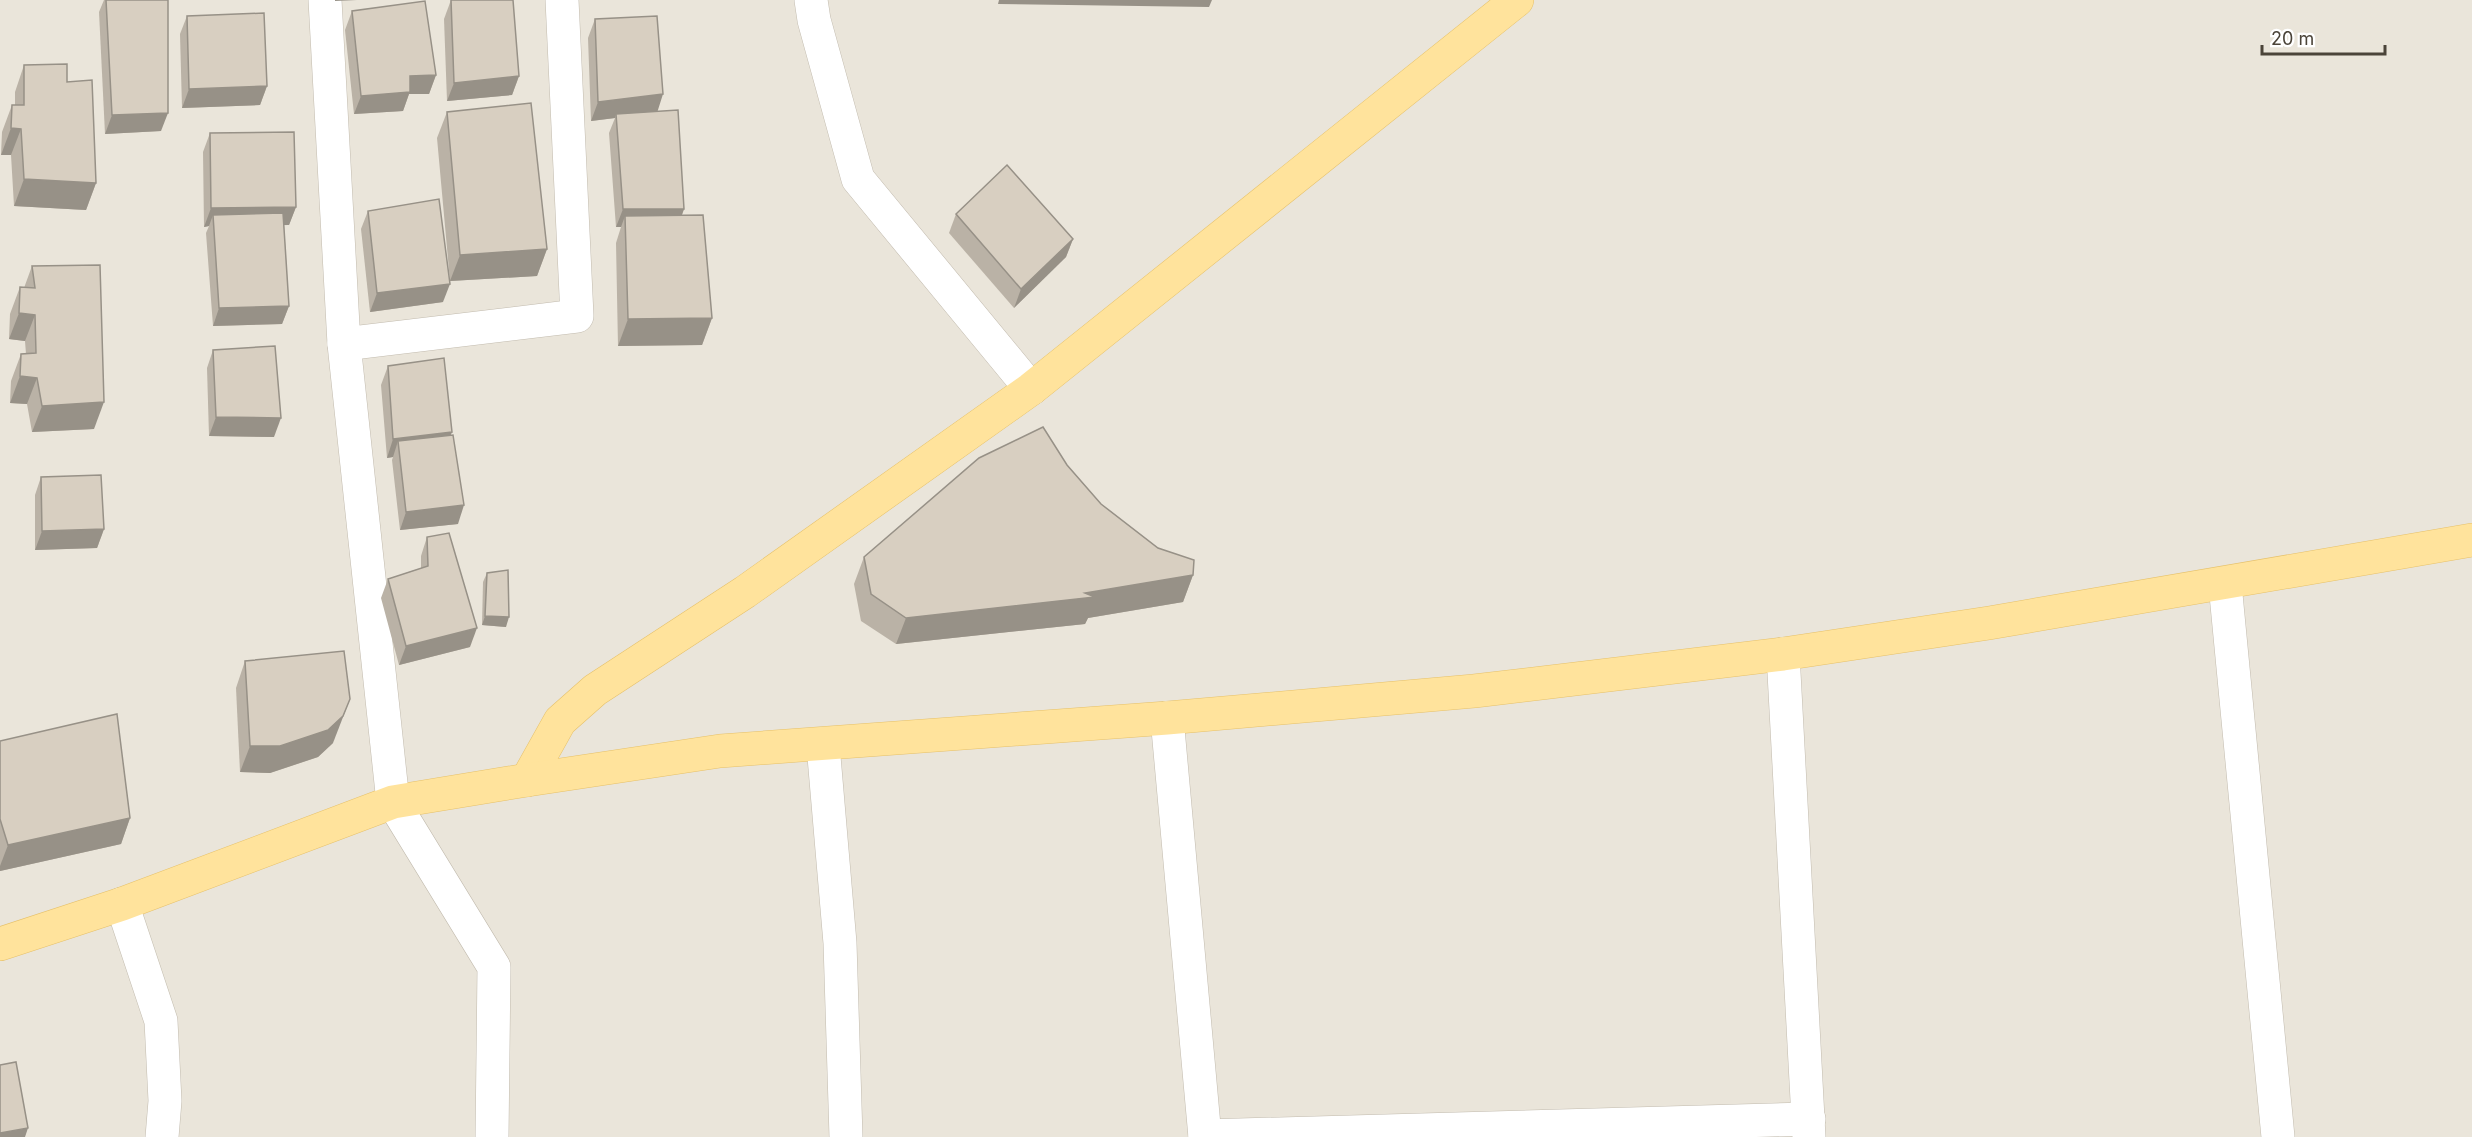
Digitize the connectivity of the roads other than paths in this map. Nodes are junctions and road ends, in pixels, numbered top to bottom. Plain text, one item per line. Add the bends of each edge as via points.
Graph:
1 (325, 0) edge
2 (562, 0) edge
3 (811, 0) edge
4 (1517, 0) edge
5 (344, 344) junction
6 (1031, 389) junction
7 (2472, 540) edge
8 (2224, 584) junction
9 (1783, 654) junction
10 (1167, 718) junction
11 (823, 745) junction
12 (527, 780) junction
13 (393, 802) junction
14 (122, 904) junction
15 (0, 944) edge
16 (1809, 1128) edge
17 (1205, 1136) edge
18 (162, 1137) edge
19 (492, 1137) edge
20 (846, 1137) edge
21 (2278, 1137) edge

1 - 5 street
2 - 5 street via 577,316
3 - 6 street via 858,179
4 - 6 main road
5 - 13 street
6 - 12 main road via 745,592 595,690 560,721
7 - 8 main road
8 - 9 main road
8 - 21 street
9 - 10 main road via 1474,691
9 - 16 street
10 - 11 main road
10 - 17 street
11 - 12 main road via 720,751
11 - 20 street via 840,943
12 - 13 main road
13 - 14 main road
13 - 19 street via 494,967
14 - 15 main road
14 - 18 street via 161,1021 165,1101
16 - 17 street

